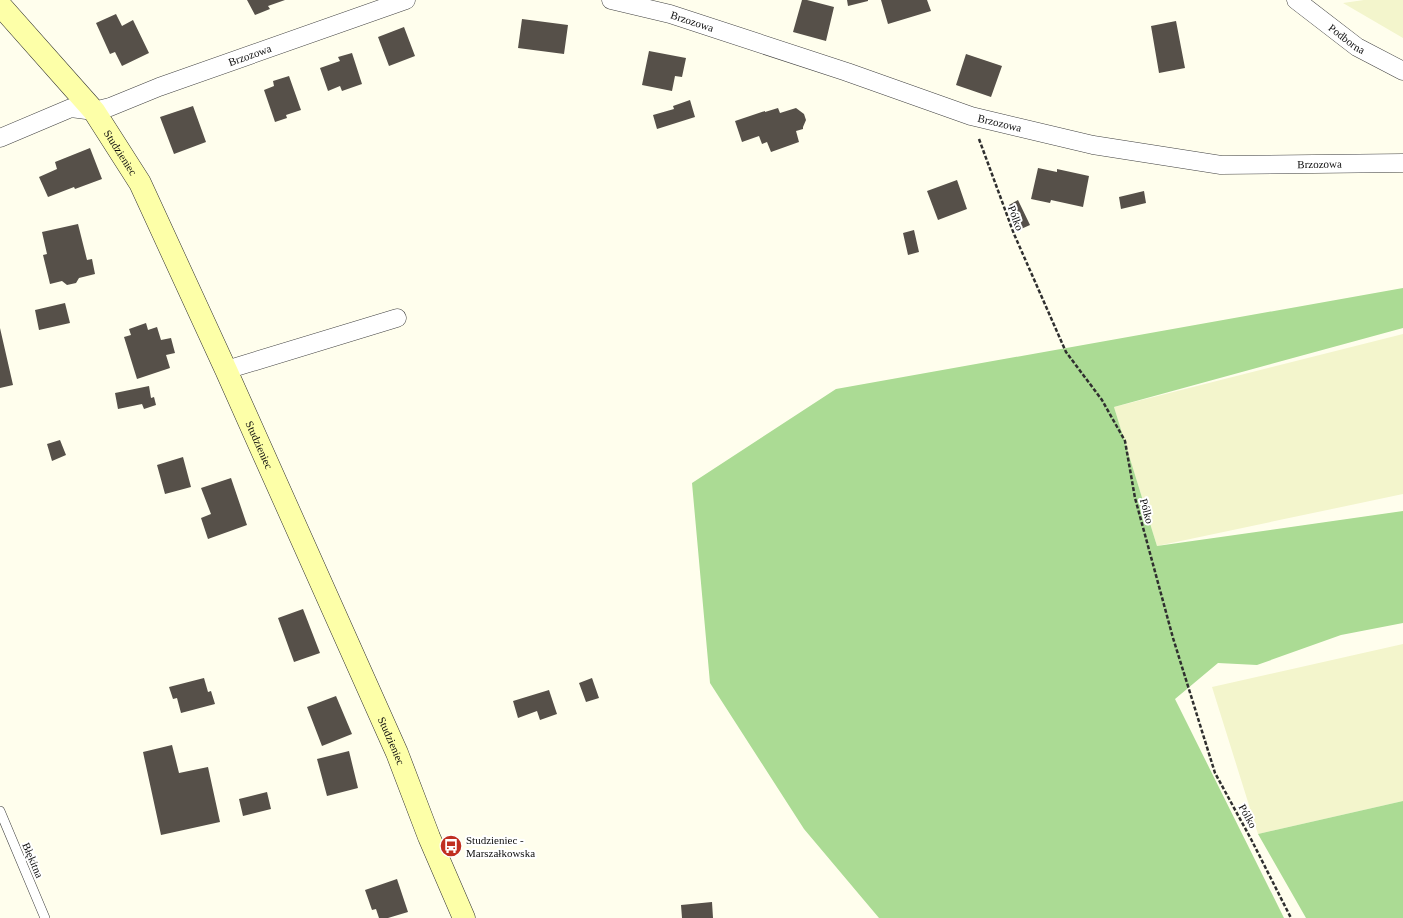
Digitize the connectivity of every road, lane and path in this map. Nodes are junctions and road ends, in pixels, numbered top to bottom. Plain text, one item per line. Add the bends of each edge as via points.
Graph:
1 (406, 0) edge
2 (611, 0) edge
3 (1296, 0) edge
4 (0, 5) edge
5 (1403, 71) edge
6 (94, 111) junction
7 (971, 116) junction
8 (0, 138) edge
9 (1403, 164) edge
10 (397, 318) dead end
11 (226, 370) junction
12 (0, 811) edge
13 (44, 918) edge
14 (464, 918) edge
15 (1291, 918) edge

1 - 6 street, Brzozowa via 159,87 110,108
2 - 7 street, Brzozowa via 670,14
3 - 5 street, Podborna via 1357,47
4 - 6 street, Studzieniec
6 - 8 street via 71,108
6 - 11 street, Studzieniec via 140,183
7 - 9 street, Brzozowa via 1093,145 1221,165
7 - 15 path, Pólko via 1014,234 1066,352 1102,400 1125,441 1135,498 1173,638 1215,774
10 - 11 street
11 - 14 street, Studzieniec via 397,753
12 - 13 lane, Błękitna

